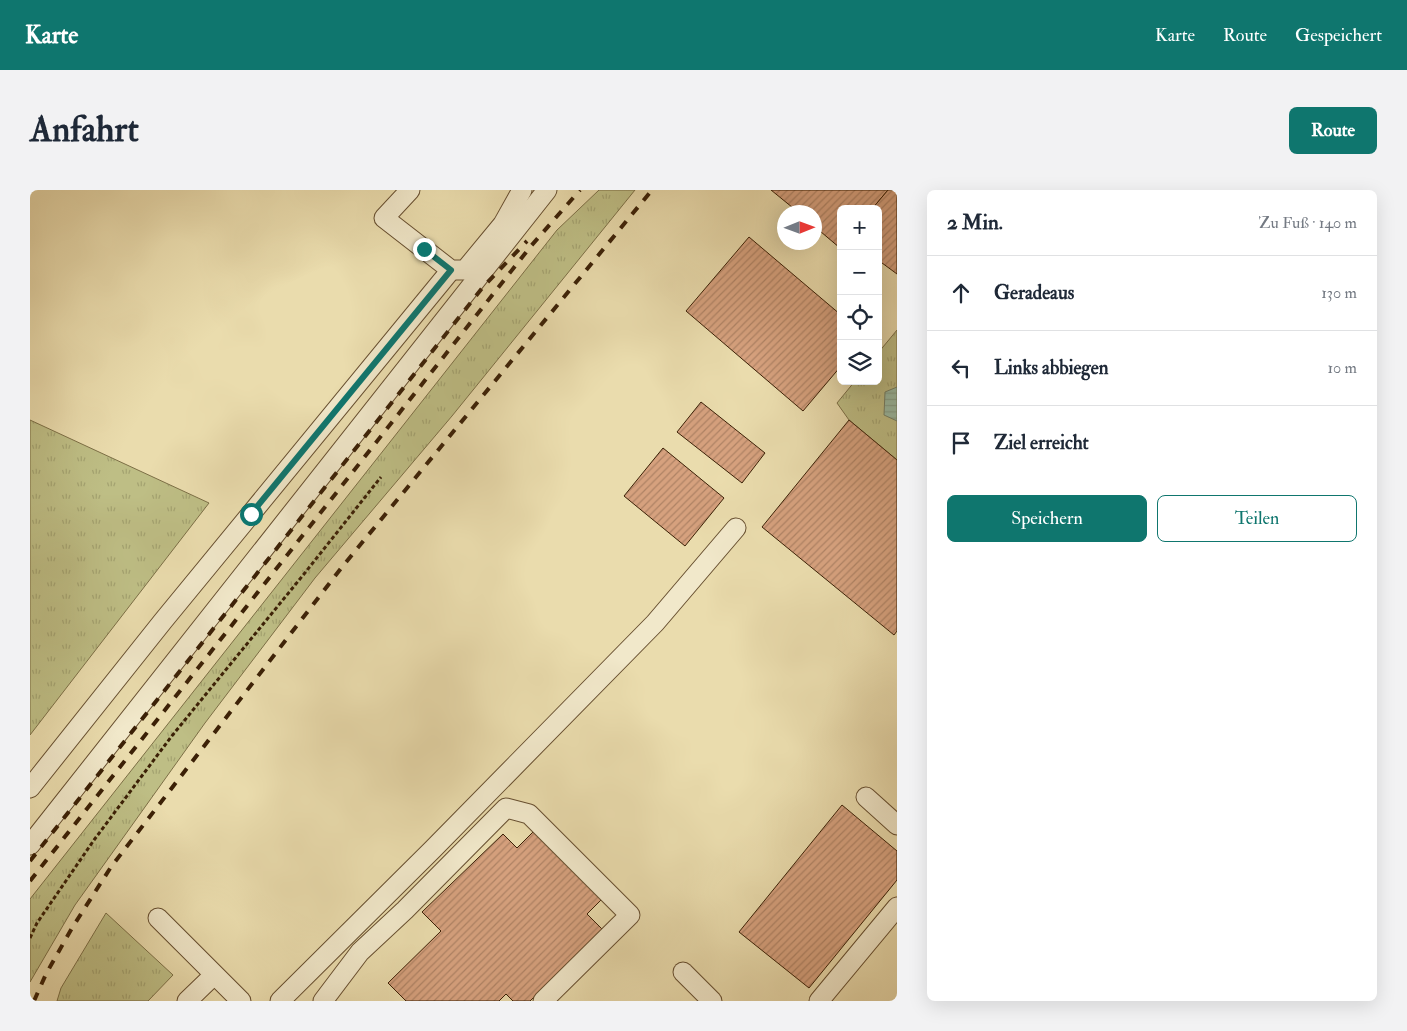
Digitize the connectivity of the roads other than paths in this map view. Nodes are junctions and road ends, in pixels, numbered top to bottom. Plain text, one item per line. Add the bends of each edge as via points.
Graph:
1 (410, 190) edge
2 (522, 190) edge
3 (547, 190) edge
4 (451, 270) junction
5 (736, 528) dead end
6 (30, 788) edge
7 (866, 797) dead end
8 (897, 824) edge
9 (30, 845) edge
10 (897, 907) edge
11 (158, 918) dead end
12 (683, 972) dead end
13 (214, 975) junction
14 (187, 1001) edge
15 (241, 1001) edge
16 (280, 1001) edge
17 (323, 1001) edge
18 (543, 1001) edge
19 (712, 1001) edge
20 (818, 1001) edge

1 - 4 street via 384,218
2 - 4 street via 504,224 466,270
3 - 9 street
4 - 6 street
5 - 16 street via 655,623
7 - 8 street
10 - 20 street
11 - 13 street
12 - 19 street
13 - 14 street
13 - 15 street
17 - 18 street via 360,952 506,808 529,814 630,915

